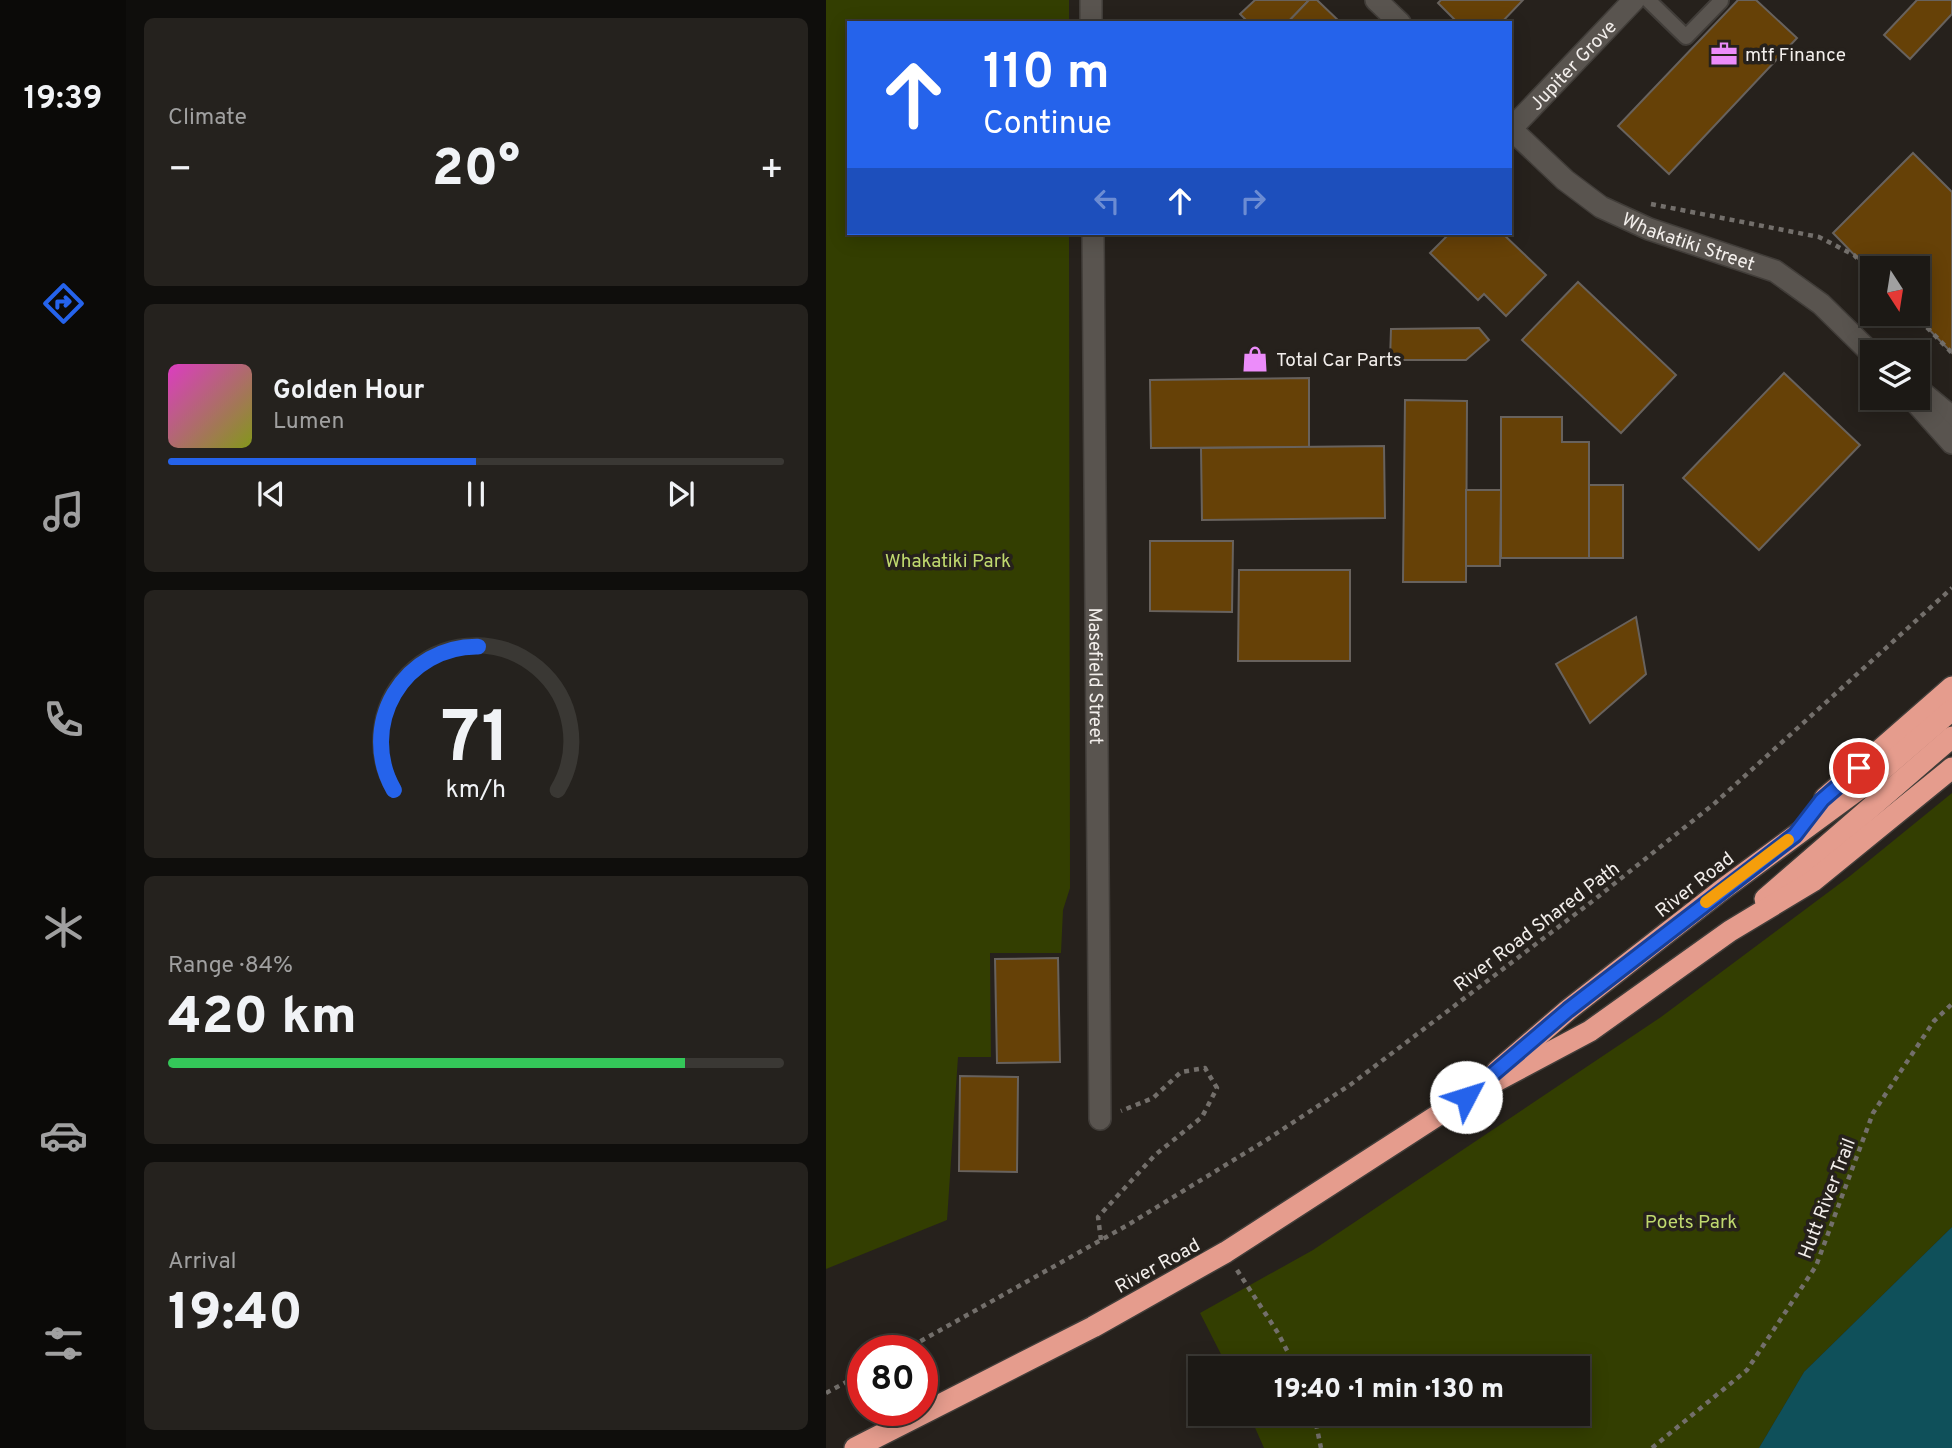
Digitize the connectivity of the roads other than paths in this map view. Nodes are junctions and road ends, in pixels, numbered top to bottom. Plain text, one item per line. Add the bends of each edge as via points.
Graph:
1 (1091, 0) edge
2 (1376, 0) edge
3 (1634, 0) edge
4 (1648, 0) edge
5 (1721, 1) edge
6 (1091, 21) edge
7 (1398, 21) edge
8 (1512, 128) edge
9 (1512, 130) edge
10 (1093, 235) edge
11 (1860, 341) edge
12 (1930, 399) edge
13 (1923, 410) edge
14 (1952, 417) edge
15 (1952, 443) edge
16 (1952, 687) edge
17 (1952, 710) edge
18 (1952, 737) edge
19 (1952, 768) edge
20 (1795, 835) junction
21 (1730, 931) junction
22 (1466, 1097) junction
23 (1100, 1119) road end
24 (855, 1448) edge

1 - 6 street
2 - 7 street
3 - 8 street, Jupiter Grove
4 - 5 lane via 1686,37
9 - 11 street, Whakatiki Street via 1588,199 1649,229 1775,271 1821,304
10 - 23 street, Masefield Street
12 - 14 street
13 - 15 street
16 - 20 highway via 1822,800
17 - 20 highway, River Road via 1867,783
18 - 21 highway
19 - 21 highway, River Road via 1814,881
20 - 22 highway, River Road via 1568,1010
21 - 22 highway, River Road via 1590,1031
22 - 24 highway, River Road via 1226,1252 1093,1327

